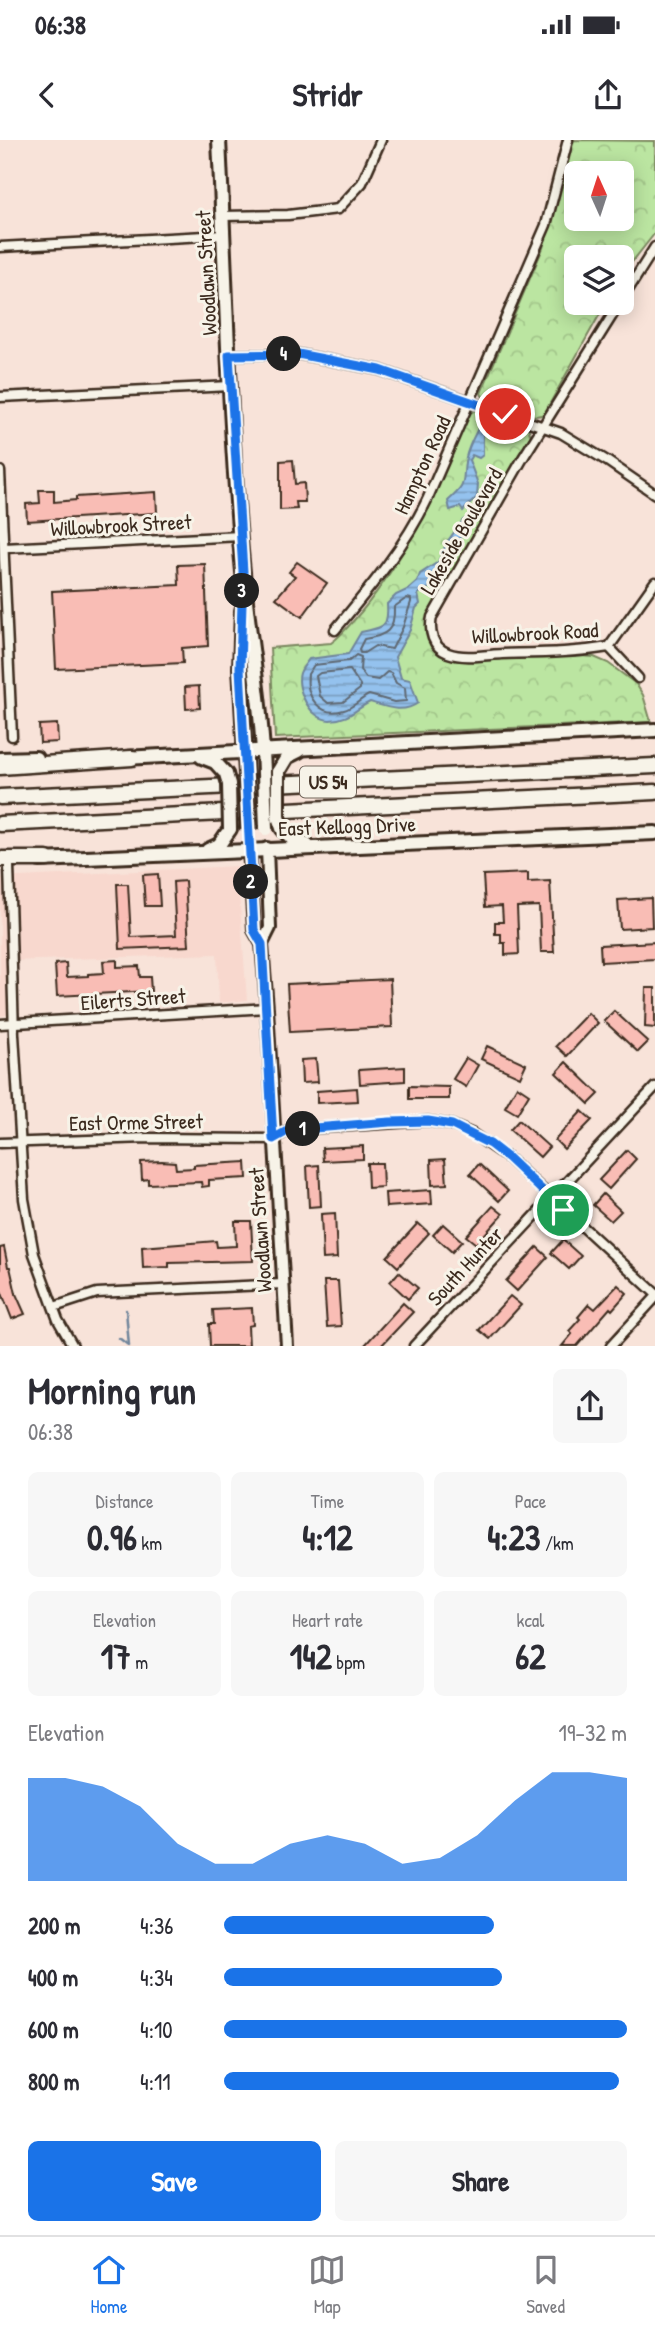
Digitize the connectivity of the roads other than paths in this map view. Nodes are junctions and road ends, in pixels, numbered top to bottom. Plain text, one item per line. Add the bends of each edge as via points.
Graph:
1 (219, 140) edge
2 (381, 140) edge
3 (568, 140) edge
4 (223, 216) junction
5 (224, 235) junction
6 (0, 247) edge
7 (655, 247) edge
8 (634, 281) edge
9 (613, 315) edge
10 (229, 355) junction
11 (231, 386) junction
12 (0, 397) edge
13 (471, 402) junction
14 (544, 427) junction
15 (0, 471) edge
16 (655, 494) edge
17 (241, 536) junction
18 (4, 548) junction
19 (243, 571) junction
20 (655, 582) edge
21 (335, 629) dead end
22 (432, 638) joint
23 (610, 647) junction
24 (638, 678) dead end
25 (655, 730) edge
26 (12, 736) dead end
27 (303, 749) junction
28 (263, 751) junction
29 (245, 752) junction
30 (195, 755) junction
31 (132, 758) junction
32 (0, 759) edge
33 (655, 766) edge
34 (0, 767) edge
35 (655, 792) edge
36 (0, 797) edge
37 (655, 798) edge
38 (522, 800) junction
39 (0, 824) edge
40 (655, 833) edge
41 (311, 847) junction
42 (267, 848) junction
43 (249, 849) junction
44 (204, 851) junction
45 (47, 859) joint
46 (3, 863) edge
47 (262, 944) junction
48 (267, 1008) junction
49 (0, 1024) edge
50 (15, 1024) junction
51 (655, 1087) edge
52 (273, 1139) junction
53 (20, 1142) junction
54 (0, 1143) edge
55 (552, 1199) junction
56 (283, 1284) junction
57 (655, 1296) edge
58 (54, 1307) junction
59 (73, 1346) edge
60 (287, 1346) edge
61 (414, 1346) edge
62 (611, 1346) edge

1 - 4 main road, Woodlawn Street
2 - 4 street via 362,183 338,209
3 - 13 street, Hampton Road via 546,225
4 - 5 main road, Woodlawn Street
5 - 6 street
5 - 10 main road, Woodlawn Street
7 - 8 street, Lakeside Boulevard
9 - 14 street, Lakeside Boulevard
10 - 11 main road, Woodlawn Street
10 - 13 street via 298,354 380,370
11 - 12 street
11 - 17 main road, Woodlawn Street
13 - 14 street
13 - 21 street, Hampton Road via 415,524 381,575
14 - 16 street via 561,433
14 - 22 street, Lakeside Boulevard via 432,617
15 - 18 street
17 - 18 street, Willowbrook Street
17 - 19 main road, Woodlawn Street
18 - 26 street
19 - 28 main road, Woodlawn Street
19 - 29 main road, Woodlawn Street via 240,668
20 - 23 street, Willowbrook Road
22 - 23 street, Willowbrook Road via 448,653 469,656
23 - 24 street
25 - 27 main road
27 - 28 main road
27 - 41 main road, bridge via 287,757 278,772 278,817 293,840
28 - 29 main road
28 - 42 main road, Woodlawn Street, bridge
29 - 30 main road
29 - 43 main road, Woodlawn Street, bridge
30 - 31 main road
30 - 44 main road, bridge via 215,762 229,784 230,829 219,845
31 - 32 main road
31 - 34 highway
33 - 36 highway, US 54
35 - 38 highway, US 54
37 - 38 highway
38 - 39 highway, US 54
40 - 41 main road, East Kellogg Drive
41 - 42 main road, East Kellogg Drive
42 - 43 main road, East Kellogg Drive
42 - 47 street, Woodlawn Street via 271,928
43 - 44 main road, East Kellogg Drive
43 - 47 street, Woodlawn Street via 254,930
44 - 45 main road, East Kellogg Drive
45 - 46 highway
46 - 50 street
47 - 48 street, Woodlawn Street
48 - 50 street, Eilerts Street
48 - 52 street, Woodlawn Street
49 - 50 street, Eilerts Street
50 - 53 street
51 - 55 street, South Hunter
52 - 53 street, East Orme Street
52 - 55 street, East Orme Street via 289,1130 390,1122 452,1125 490,1144
52 - 56 street, Woodlawn Street
53 - 54 street, East Orme Street
53 - 58 street via 34,1254
55 - 57 street, East Orme Street
55 - 61 street, South Hunter
56 - 58 street via 97,1293
56 - 60 street, Woodlawn Street
57 - 62 street
58 - 59 street

